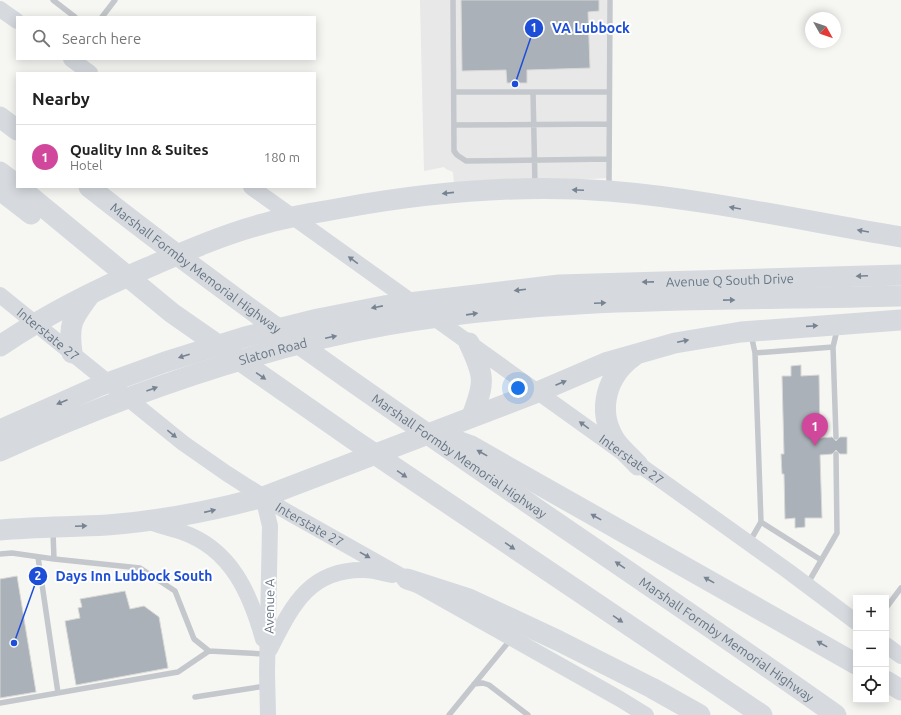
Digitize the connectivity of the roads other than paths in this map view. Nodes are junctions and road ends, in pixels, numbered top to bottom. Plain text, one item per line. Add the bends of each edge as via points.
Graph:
1 (53, 0) edge
2 (114, 0) edge
3 (453, 0) edge
4 (610, 0) edge
5 (0, 9) edge
6 (74, 16) edge
7 (103, 16) edge
8 (16, 20) edge
9 (73, 60) edge
10 (89, 72) edge
11 (454, 92) junction
12 (533, 92) junction
13 (610, 92) junction
14 (0, 116) edge
15 (533, 123) junction
16 (609, 124) junction
17 (454, 125) junction
18 (16, 129) edge
19 (609, 159) junction
20 (534, 160) junction
21 (0, 172) edge
22 (16, 184) edge
23 (20, 188) edge
24 (90, 188) edge
25 (252, 188) edge
26 (535, 188) junction
27 (0, 190) edge
28 (609, 191) junction
29 (292, 217) junction
30 (901, 237) edge
31 (901, 275) edge
32 (93, 291) junction
33 (0, 295) edge
34 (560, 295) junction
35 (901, 296) edge
36 (172, 313) junction
37 (901, 320) edge
38 (36, 323) junction
39 (838, 324) junction
40 (751, 331) junction
41 (469, 343) junction
42 (0, 346) edge
43 (833, 347) junction
44 (72, 353) junction
45 (755, 353) junction
46 (638, 354) junction
47 (538, 392) junction
48 (472, 416) junction
49 (33, 425) junction
50 (417, 427) junction
51 (0, 430) edge
52 (836, 437) dead end
53 (0, 451) edge
54 (836, 454) dead end
55 (638, 465) junction
56 (263, 497) junction
57 (144, 521) junction
58 (761, 522) junction
59 (53, 527) junction
60 (0, 530) edge
61 (748, 543) junction
62 (0, 554) edge
63 (38, 557) junction
64 (54, 560) junction
65 (821, 560) junction
66 (407, 579) junction
67 (806, 585) junction
68 (901, 588) edge
69 (889, 604) edge
70 (853, 620) edge
71 (512, 638) junction
72 (889, 647) edge
73 (209, 651) junction
74 (267, 654) junction
75 (901, 656) edge
76 (853, 662) edge
77 (889, 683) edge
78 (474, 684) junction
79 (267, 685) junction
80 (901, 690) edge
81 (58, 693) junction
82 (195, 697) dead end
83 (0, 703) edge
84 (268, 715) edge
85 (449, 715) edge
86 (528, 715) edge
87 (646, 715) edge
88 (700, 715) edge
89 (762, 715) edge
90 (836, 715) edge

1 - 6 lane
2 - 7 lane
3 - 11 lane
4 - 13 lane
5 - 8 main road
9 - 10 main road
11 - 12 lane
11 - 17 lane
12 - 13 lane
12 - 15 lane
13 - 16 lane
14 - 18 highway
15 - 16 lane
15 - 17 lane
15 - 20 lane
16 - 19 lane
17 - 20 lane via 454,151 466,161
19 - 20 lane
19 - 28 lane
20 - 26 lane
21 - 22 highway
23 - 36 highway
24 - 50 highway, Marshall Formby Memorial Highway via 330,367
25 - 29 main road, Interstate 27
28 -> 26 highway
26 -> 29 highway via 453,192 386,200
27 - 36 highway via 42,223
30 -> 28 highway via 682,199
29 - 32 highway via 262,224 186,251
41 -> 29 main road, Interstate 27
31 -> 34 highway, Avenue Q South Drive
32 - 38 highway
32 - 44 highway via 73,317 69,333
33 - 38 main road, Interstate 27
34 -> 35 highway, Avenue Q South Drive
34 - 49 highway, Slaton Road via 384,306 244,337 99,386
36 -> 89 highway via 366,449
37 - 39 highway
38 - 42 highway
38 - 44 main road, Interstate 27
40 -> 39 highway
39 - 43 lane
40 - 45 lane
46 -> 40 highway via 699,338
41 - 47 main road, Interstate 27
41 - 48 highway via 481,368 482,382
43 - 45 lane
43 - 52 lane
44 -> 56 main road, Interstate 27 via 183,443
45 - 58 lane
47 -> 46 highway via 608,362
46 - 55 highway via 627,361 614,376 605,406 606,418 613,436
47 - 48 highway
55 -> 47 main road, Interstate 27
48 - 56 highway
49 - 51 highway, Slaton Road
49 - 53 highway, Slaton Road
76 -> 50 highway via 471,446
90 -> 50 highway, Marshall Formby Memorial Highway
54 - 65 lane via 837,533
55 - 61 main road, Interstate 27
57 -> 56 highway via 195,514
56 -> 66 main road, Interstate 27
56 - 74 main road, Avenue A via 270,526
59 -> 57 highway
57 - 74 main road via 183,532 212,548 226,561 243,584 251,601
58 - 61 lane
58 - 65 lane
59 - 60 highway
59 - 64 lane
61 - 67 main road, Interstate 27
62 - 63 lane
63 - 64 lane
63 - 81 lane
64 - 73 lane via 140,568 175,591 194,639
65 - 67 lane
66 - 71 main road, Interstate 27
66 - 74 main road via 366,570 346,571 317,582 295,602
66 - 88 highway via 469,599 652,688
67 - 70 main road, Interstate 27
68 - 69 lane
71 - 78 lane
71 - 87 main road, Interstate 27
72 - 75 main road
73 - 74 lane
73 - 81 lane via 178,672
74 - 79 main road, Avenue A
77 - 80 highway
78 - 85 lane
78 - 86 lane via 489,685
79 - 82 lane
79 - 84 main road, Avenue A
81 - 83 lane

